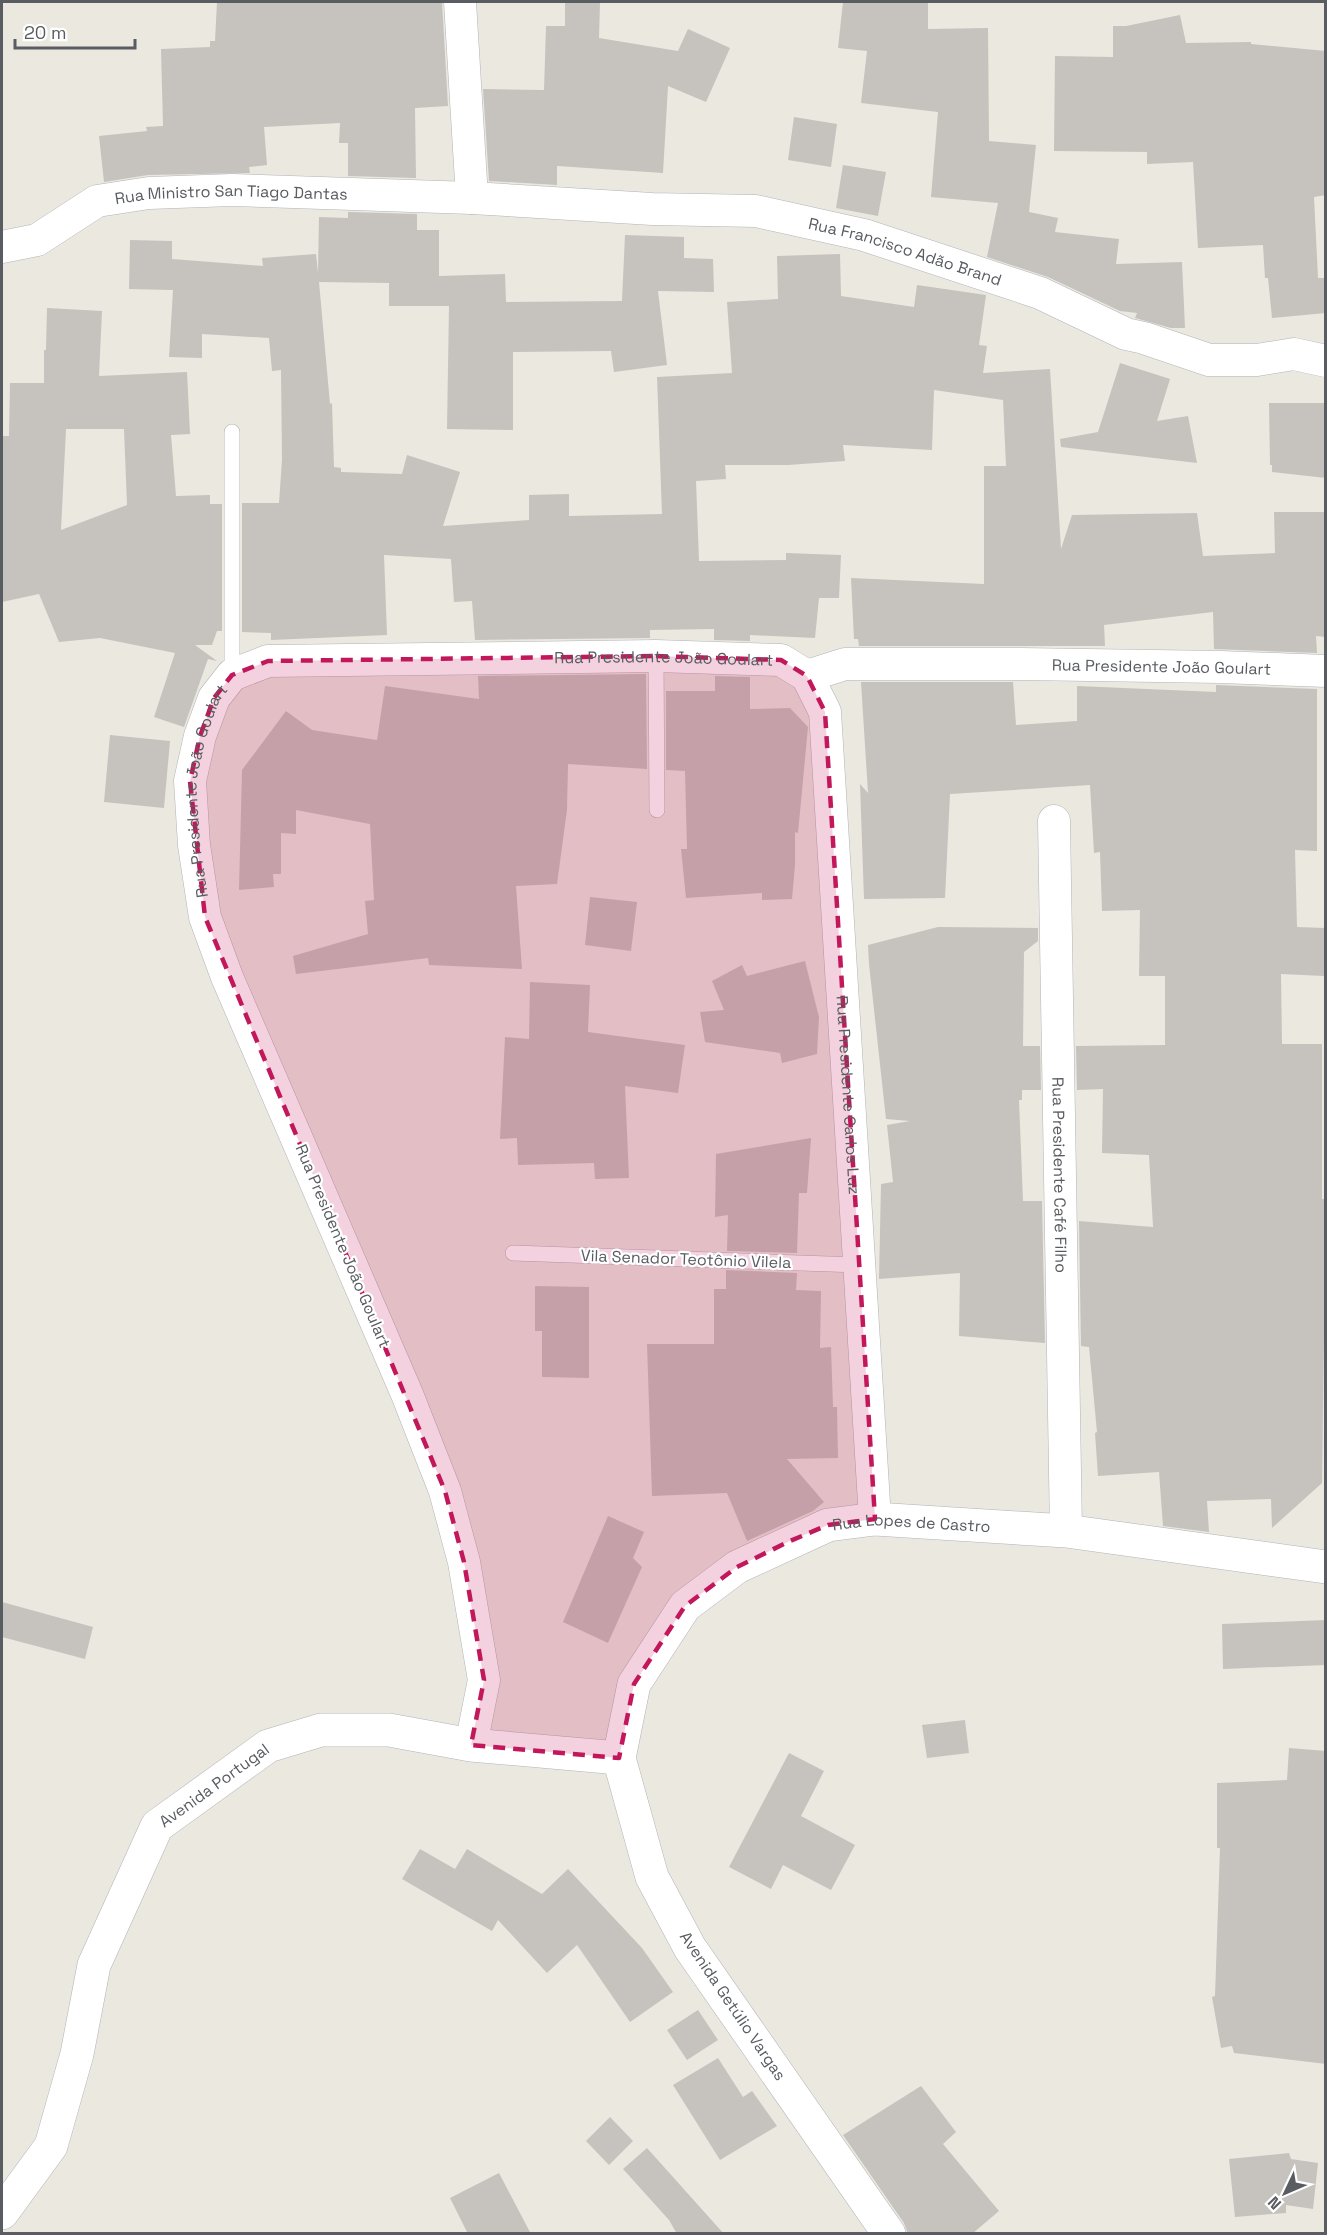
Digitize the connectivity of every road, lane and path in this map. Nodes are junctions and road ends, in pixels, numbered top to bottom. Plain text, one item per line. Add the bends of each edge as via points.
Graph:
1 (460, 2) edge
2 (472, 198) junction
3 (2, 247) edge
4 (1326, 361) edge
5 (232, 432) dead end
6 (656, 656) junction
7 (1325, 670) edge
8 (232, 675) junction
9 (807, 676) junction
10 (657, 810) dead end
11 (1054, 820) dead end
12 (513, 1253) dead end
13 (859, 1265) junction
14 (875, 1519) junction
15 (1066, 1531) junction
16 (1326, 1567) edge
17 (471, 1745) junction
18 (619, 1758) junction
19 (2, 2214) edge
20 (889, 2234) edge

1 - 2 street
2 - 3 street, Rua Ministro San Tiago Dantas via 232,190 149,193 97,201 37,240
2 - 4 street, Rua Francisco Adão Brand via 756,211 864,235 1040,293 1126,334 1209,360 1257,360 1294,354
5 - 8 lane
6 - 8 street, Rua Presidente João Goulart via 268,661
6 - 9 street, Rua Presidente João Goulart via 781,660
6 - 10 lane
7 - 9 street, Rua Presidente João Goulart via 845,664
8 - 17 street, Rua Presidente João Goulart via 214,699 200,736 190,781 194,845 205,917 445,1491 464,1562 484,1680
9 - 13 street, Rua Presidente Carlos Luz via 825,712
11 - 15 street, Rua Presidente Café Filho
12 - 13 lane, Vila Senador Teotônio Vilela
13 - 14 street, Rua Presidente Carlos Luz
14 - 15 street, Rua Lopes de Castro
14 - 18 street, Rua Lopes de Castro via 828,1525 790,1541 737,1567 685,1606 634,1684
15 - 16 street, Rua Lopes de Castro
17 - 18 street, Avenida Portugal
17 - 19 street, Avenida Portugal via 388,1730 321,1730 268,1746 157,1826 94,1965 77,2054 51,2146
18 - 20 street, Avenida Getúlio Vargas via 652,1877 690,1948

